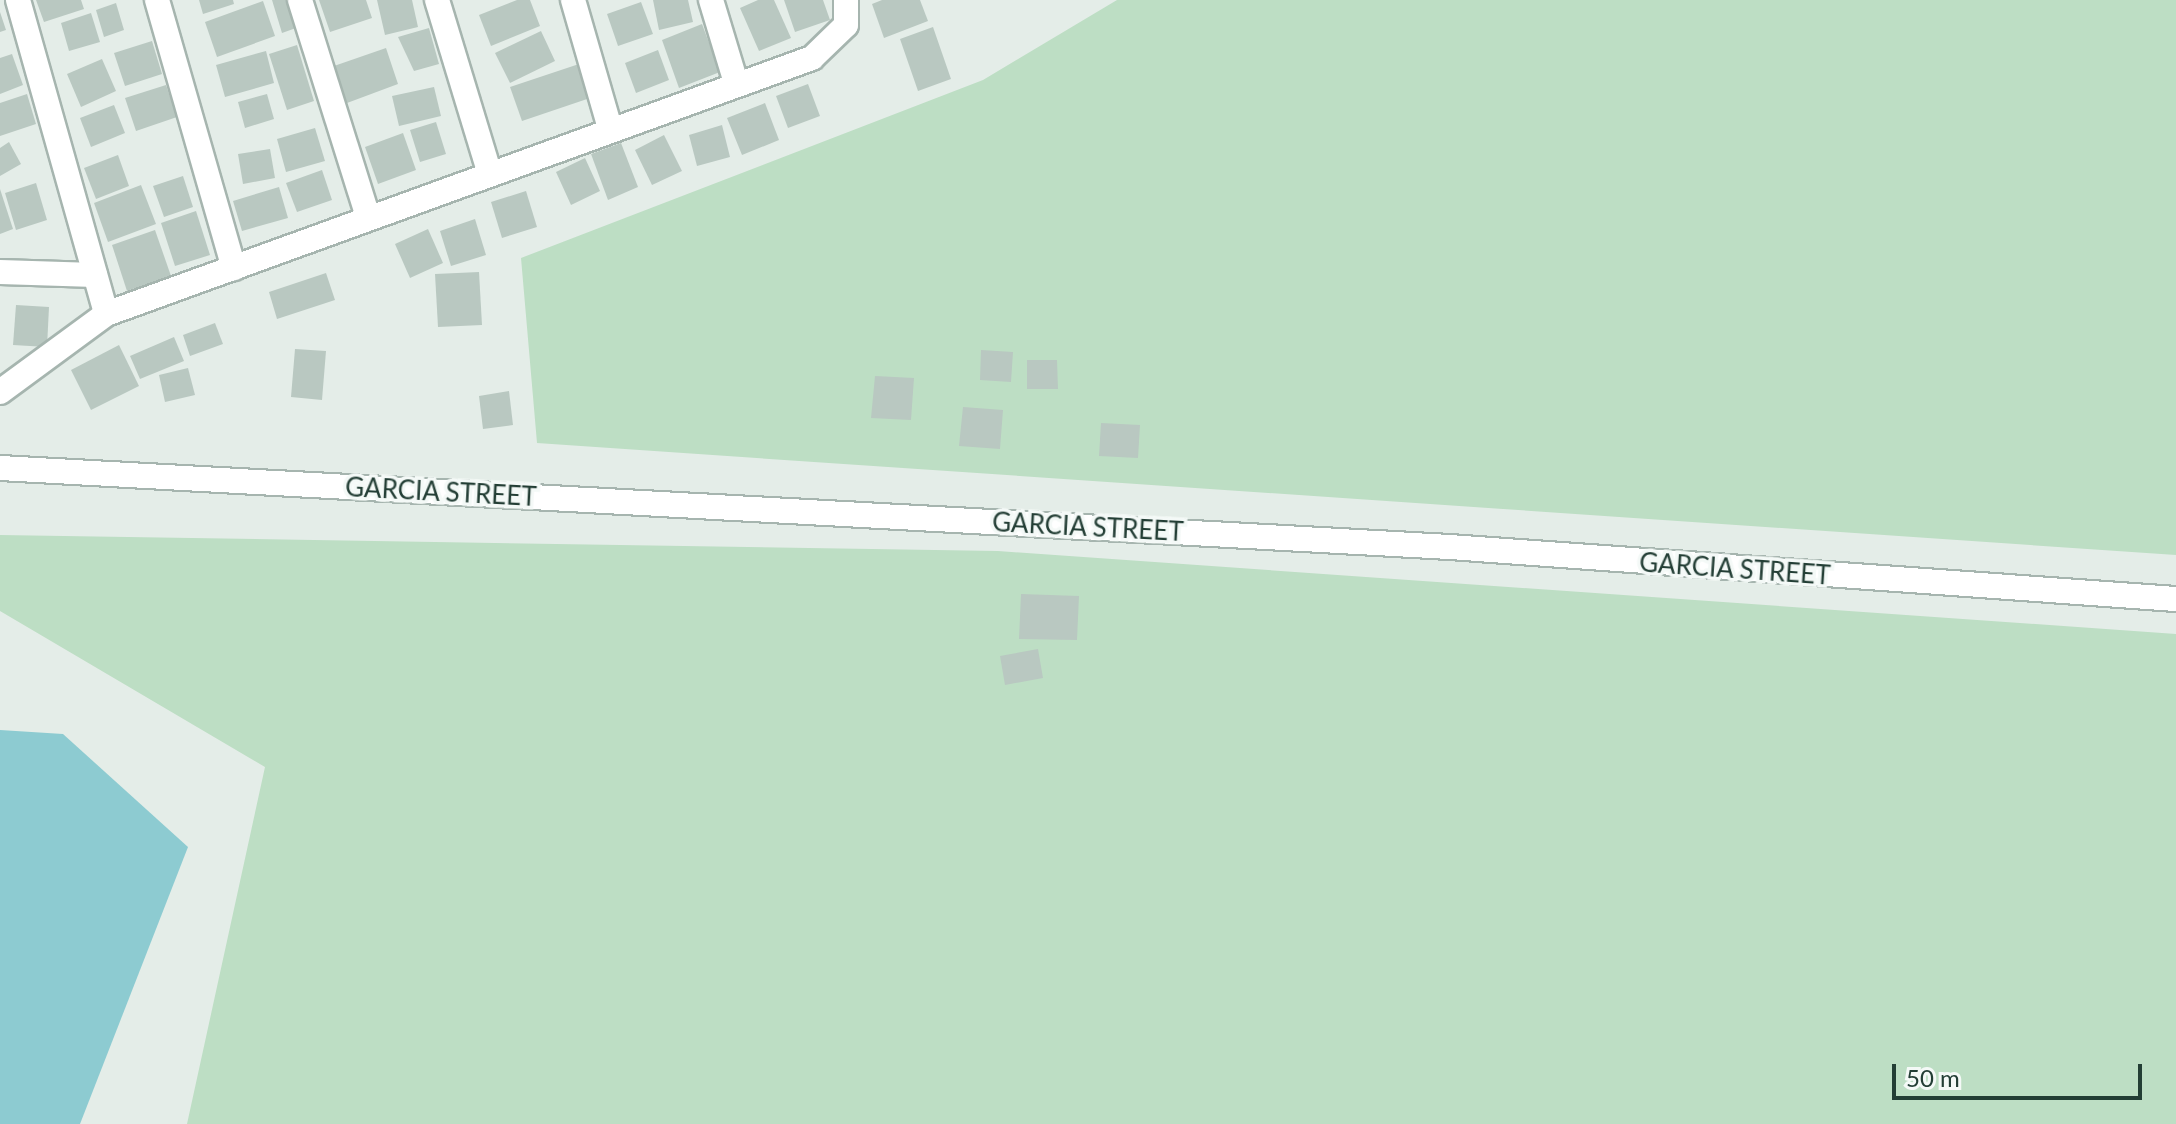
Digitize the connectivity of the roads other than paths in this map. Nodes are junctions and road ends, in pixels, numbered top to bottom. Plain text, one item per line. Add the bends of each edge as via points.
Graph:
1 (18, 0) edge
2 (157, 0) edge
3 (300, 0) edge
4 (437, 0) edge
5 (573, 0) edge
6 (711, 0) edge
7 (846, 0) edge
8 (736, 83) junction
9 (610, 128) junction
10 (490, 174) junction
11 (367, 214) junction
12 (234, 268) junction
13 (0, 272) edge
14 (95, 275) junction
15 (106, 314) junction
16 (0, 392) edge
17 (0, 468) edge
18 (2176, 599) edge

1 - 14 street
2 - 12 street
3 - 11 street
4 - 10 street
5 - 9 street
6 - 8 street
7 - 8 street via 846,25 829,48
8 - 9 street
9 - 10 street
10 - 11 street
11 - 12 street
12 - 15 street
13 - 14 street
14 - 15 street
15 - 16 street
17 - 18 street, GARCIA STREET via 1434,546

